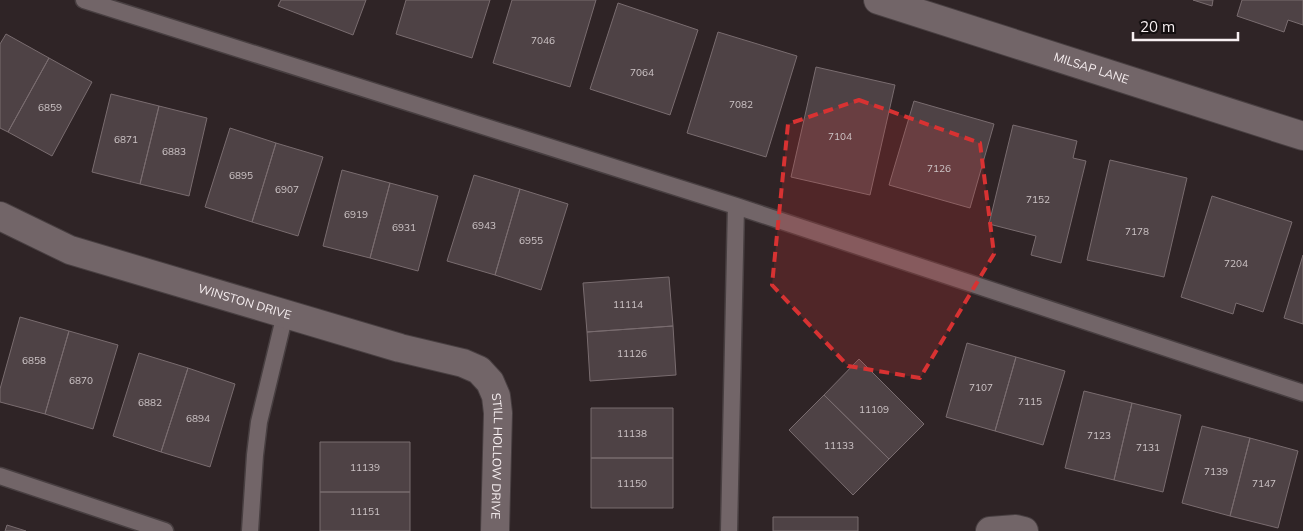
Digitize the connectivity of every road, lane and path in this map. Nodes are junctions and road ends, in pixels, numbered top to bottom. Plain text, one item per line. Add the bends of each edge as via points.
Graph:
1 (84, 0) edge
2 (878, 0) edge
3 (1303, 136) edge
4 (736, 206) junction
5 (0, 216) edge
6 (285, 314) junction
7 (490, 382) joint
8 (1303, 392) edge
9 (0, 476) edge
10 (165, 531) edge
11 (250, 531) edge
12 (495, 531) edge
13 (729, 531) edge
14 (990, 531) edge
15 (1024, 531) edge

1 - 4 lane
2 - 3 street, MILSAP LANE
4 - 8 lane
4 - 13 lane
5 - 6 street, WINSTON DRIVE via 70,250
6 - 7 street, WINSTON DRIVE via 463,364 478,370
6 - 11 lane via 259,422
7 - 12 street, STILL HOLLOW DRIVE via 498,413
9 - 10 lane
14 - 15 street

